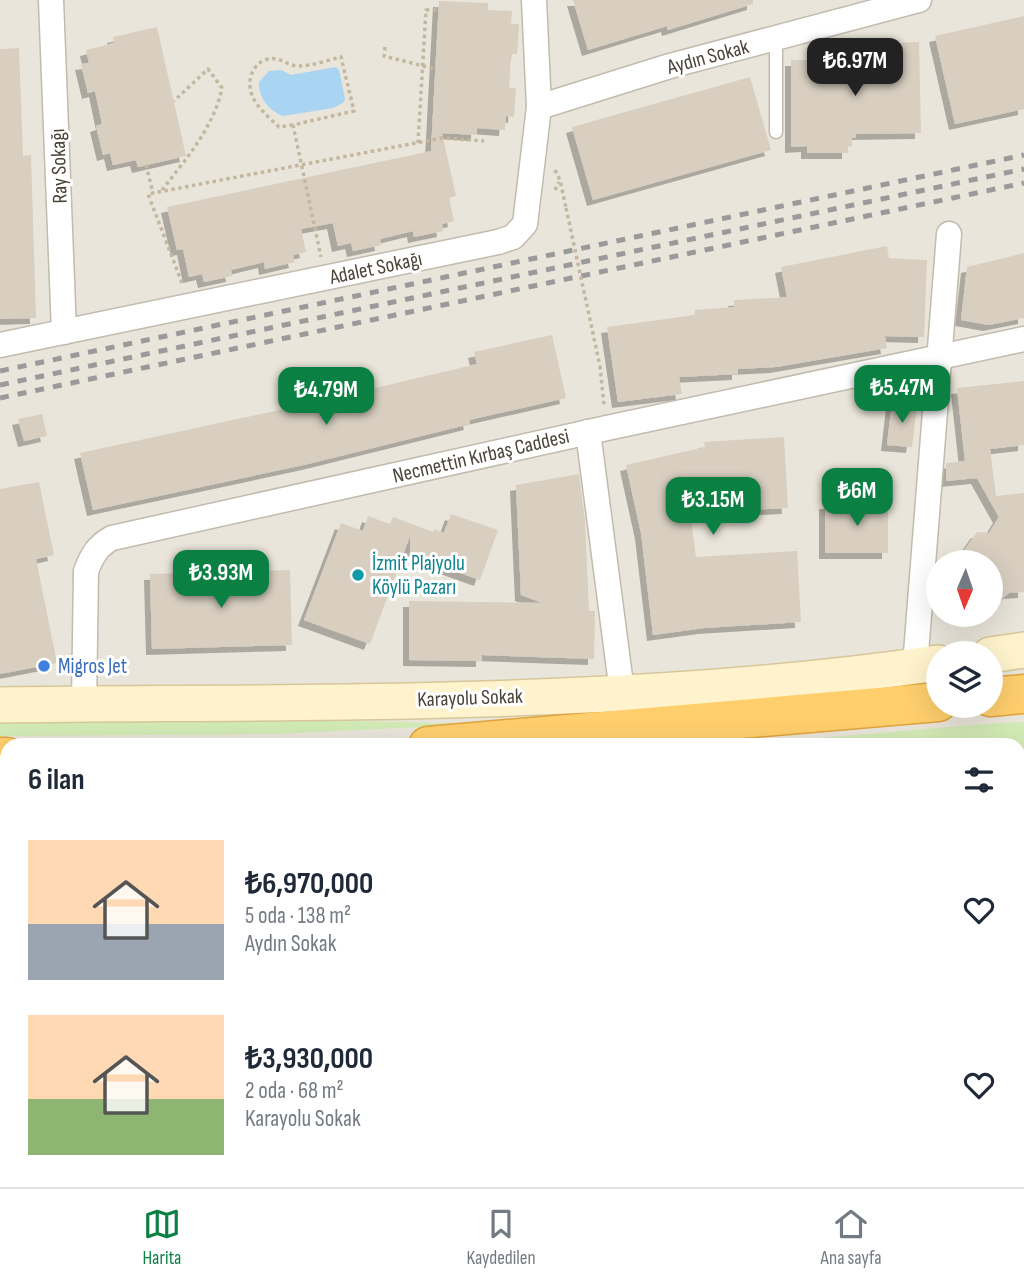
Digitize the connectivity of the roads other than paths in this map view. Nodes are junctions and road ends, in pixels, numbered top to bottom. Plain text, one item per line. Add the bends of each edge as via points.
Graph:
1 (51, 0) edge
2 (534, 0) edge
3 (919, 0) edge
4 (776, 38) junction
5 (539, 107) junction
6 (776, 132) dead end
7 (949, 234) dead end
8 (64, 332) junction
9 (1024, 339) edge
10 (0, 345) edge
11 (937, 359) junction
12 (588, 432) junction
13 (927, 641) edge
14 (1024, 650) edge
15 (1003, 653) edge
16 (926, 665) edge
17 (622, 692) junction
18 (1024, 694) edge
19 (1003, 696) edge
20 (926, 703) edge
21 (84, 704) junction
22 (0, 705) edge
23 (521, 738) edge

1 - 8 street, Ray Sokağı
2 - 5 street, Adalet Sokağı
3 - 4 street, Aydın Sokak
4 - 5 street, Aydın Sokak
4 - 6 lane
5 - 8 street, Adalet Sokağı via 524,224 513,237
7 - 11 street
8 - 10 street, Adalet Sokağı
9 - 11 street, Necmettin Kırbaş Caddesi
11 - 12 street, Necmettin Kırbaş Caddesi
11 - 13 street
12 - 17 street
12 - 21 street, Necmettin Kırbaş Caddesi via 112,538 101,544 86,572
14 - 15 main road
16 - 17 main road, Karayolu Sokak via 793,681
17 - 21 main road, Karayolu Sokak via 387,702
18 - 19 highway
20 - 23 highway
21 - 22 main road, Karayolu Sokak

